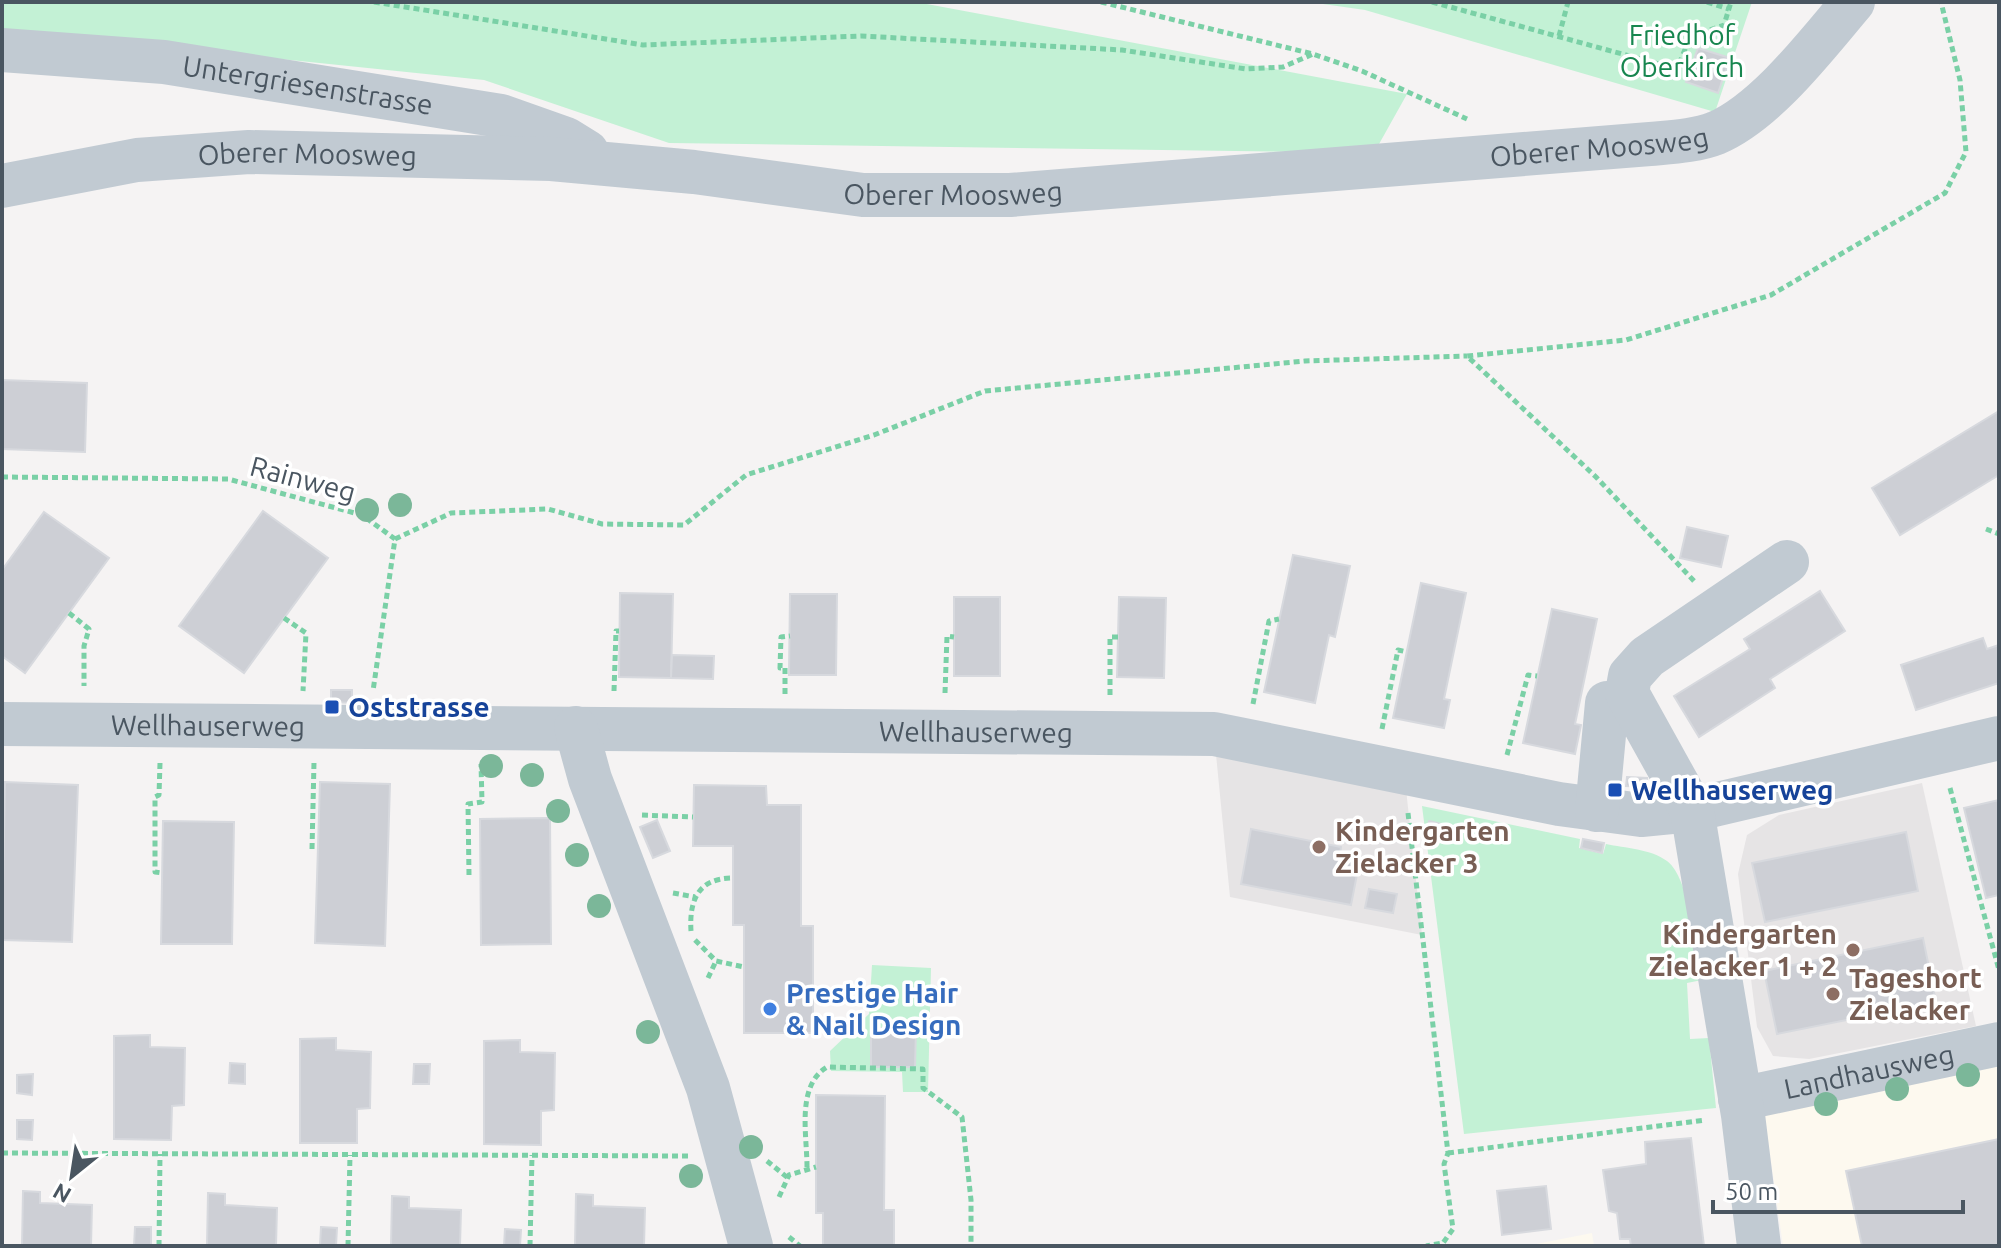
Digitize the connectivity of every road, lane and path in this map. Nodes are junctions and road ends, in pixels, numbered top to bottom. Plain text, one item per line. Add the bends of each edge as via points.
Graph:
1 (374, 2) edge
2 (1101, 2) edge
3 (1432, 2) edge
4 (1568, 2) edge
5 (1707, 2) edge
6 (1853, 2) edge
7 (1941, 2) edge
8 (1448, 4) edge
9 (1730, 5) edge
10 (1559, 36) junction
11 (2, 50) edge
12 (1313, 54) junction
13 (1470, 120) dead end
14 (602, 162) junction
15 (2, 186) edge
16 (1467, 356) junction
17 (2, 477) edge
18 (1986, 529) dead end
19 (1999, 534) edge
20 (395, 539) junction
21 (1787, 562) dead end
22 (1720, 608) junction
23 (69, 613) dead end
24 (284, 618) dead end
25 (1279, 619) dead end
26 (619, 631) dead end
27 (790, 636) dead end
28 (954, 637) dead end
29 (1118, 637) dead end
30 (1407, 652) dead end
31 (1537, 676) dead end
32 (1110, 680) dead end
33 (614, 691) dead end
34 (785, 692) dead end
35 (945, 696) dead end
36 (1607, 703) dead end
37 (1253, 706) dead end
38 (2, 724) edge
39 (85, 724) junction
40 (367, 728) junction
41 (576, 728) junction
42 (1382, 730) dead end
43 (307, 738) junction
44 (1999, 738) edge
45 (160, 749) dead end
46 (480, 750) dead end
47 (1506, 761) dead end
48 (1949, 786) dead end
49 (1597, 810) junction
50 (1692, 810) junction
51 (1408, 812) dead end
52 (629, 814) dead end
53 (693, 817) dead end
54 (312, 849) dead end
55 (162, 873) dead end
56 (469, 875) dead end
57 (733, 878) dead end
58 (744, 967) dead end
59 (1999, 970) edge
60 (1999, 1044) edge
61 (1741, 1107) junction
62 (2, 1153) edge
63 (1448, 1153) junction
64 (160, 1154) junction
65 (350, 1155) junction
66 (532, 1155) junction
67 (702, 1156) dead end
68 (807, 1167) junction
69 (816, 1167) dead end
70 (778, 1202) dead end
71 (767, 1237) edge
72 (159, 1246) edge
73 (348, 1246) edge
74 (530, 1246) edge
75 (800, 1246) edge
76 (971, 1246) edge
77 (1426, 1246) edge
78 (1759, 1246) edge

1 - 12 path via 643,45 861,36 1122,50 1246,69 1283,67
2 - 12 path
3 - 8 path
4 - 10 path
5 - 9 path
6 - 14 street, Oberer Moosweg via 1742,118 1690,140 1010,195 863,195
7 - 16 path via 1960,80 1966,152 1945,193 1771,295 1626,340
8 - 10 path
9 - 10 path via 1724,25 1690,37 1677,69
11 - 14 street, Untergriesenstrasse via 164,62 501,116 566,139
12 - 13 path
14 - 15 street, Oberer Moosweg via 235,152 137,160
16 - 20 path via 1305,361 985,391 874,435 746,475 684,525 602,524 548,509 465,512 451,513
16 - 22 path via 1596,477
17 - 20 path, Rainweg via 228,479 362,515
18 - 19 path
20 - 40 path
21 - 22 street
22 - 50 street via 1647,657 1630,676 1627,693
23 - 39 path via 89,629 84,646
24 - 43 path via 306,633
25 - 37 path via 1269,621
26 - 33 path
27 - 34 path via 781,637
28 - 35 path via 947,636
29 - 32 path via 1110,637
30 - 42 path via 1398,650
31 - 47 path via 1528,675
36 - 49 street
38 - 39 street, Wellhauserweg
39 - 43 street, Wellhauserweg
40 - 41 street, Wellhauserweg
40 - 43 street, Wellhauserweg
41 - 49 street, Wellhauserweg via 1214,734
41 - 71 street via 590,779
43 - 54 path
44 - 50 street, Wellhauserweg
45 - 55 path via 155,872
46 - 56 path via 482,802 468,804
48 - 59 path
49 - 50 street, Wellhauserweg via 1641,815
50 - 61 street
51 - 63 path
52 - 53 path
57 - 58 path via 716,878 699,890 692,902 691,930 716,961
60 - 61 street, Landhausweg
61 - 63 path
61 - 78 street
62 - 64 path
63 - 77 path via 1444,1164 1453,1229 1443,1243
64 - 65 path
64 - 72 path
65 - 66 path
65 - 73 path
66 - 67 path
66 - 74 path
68 - 69 path
68 - 70 path via 789,1175
68 - 76 path via 808,1090 815,1075 827,1067 923,1069 923,1088 962,1117
71 - 75 path

